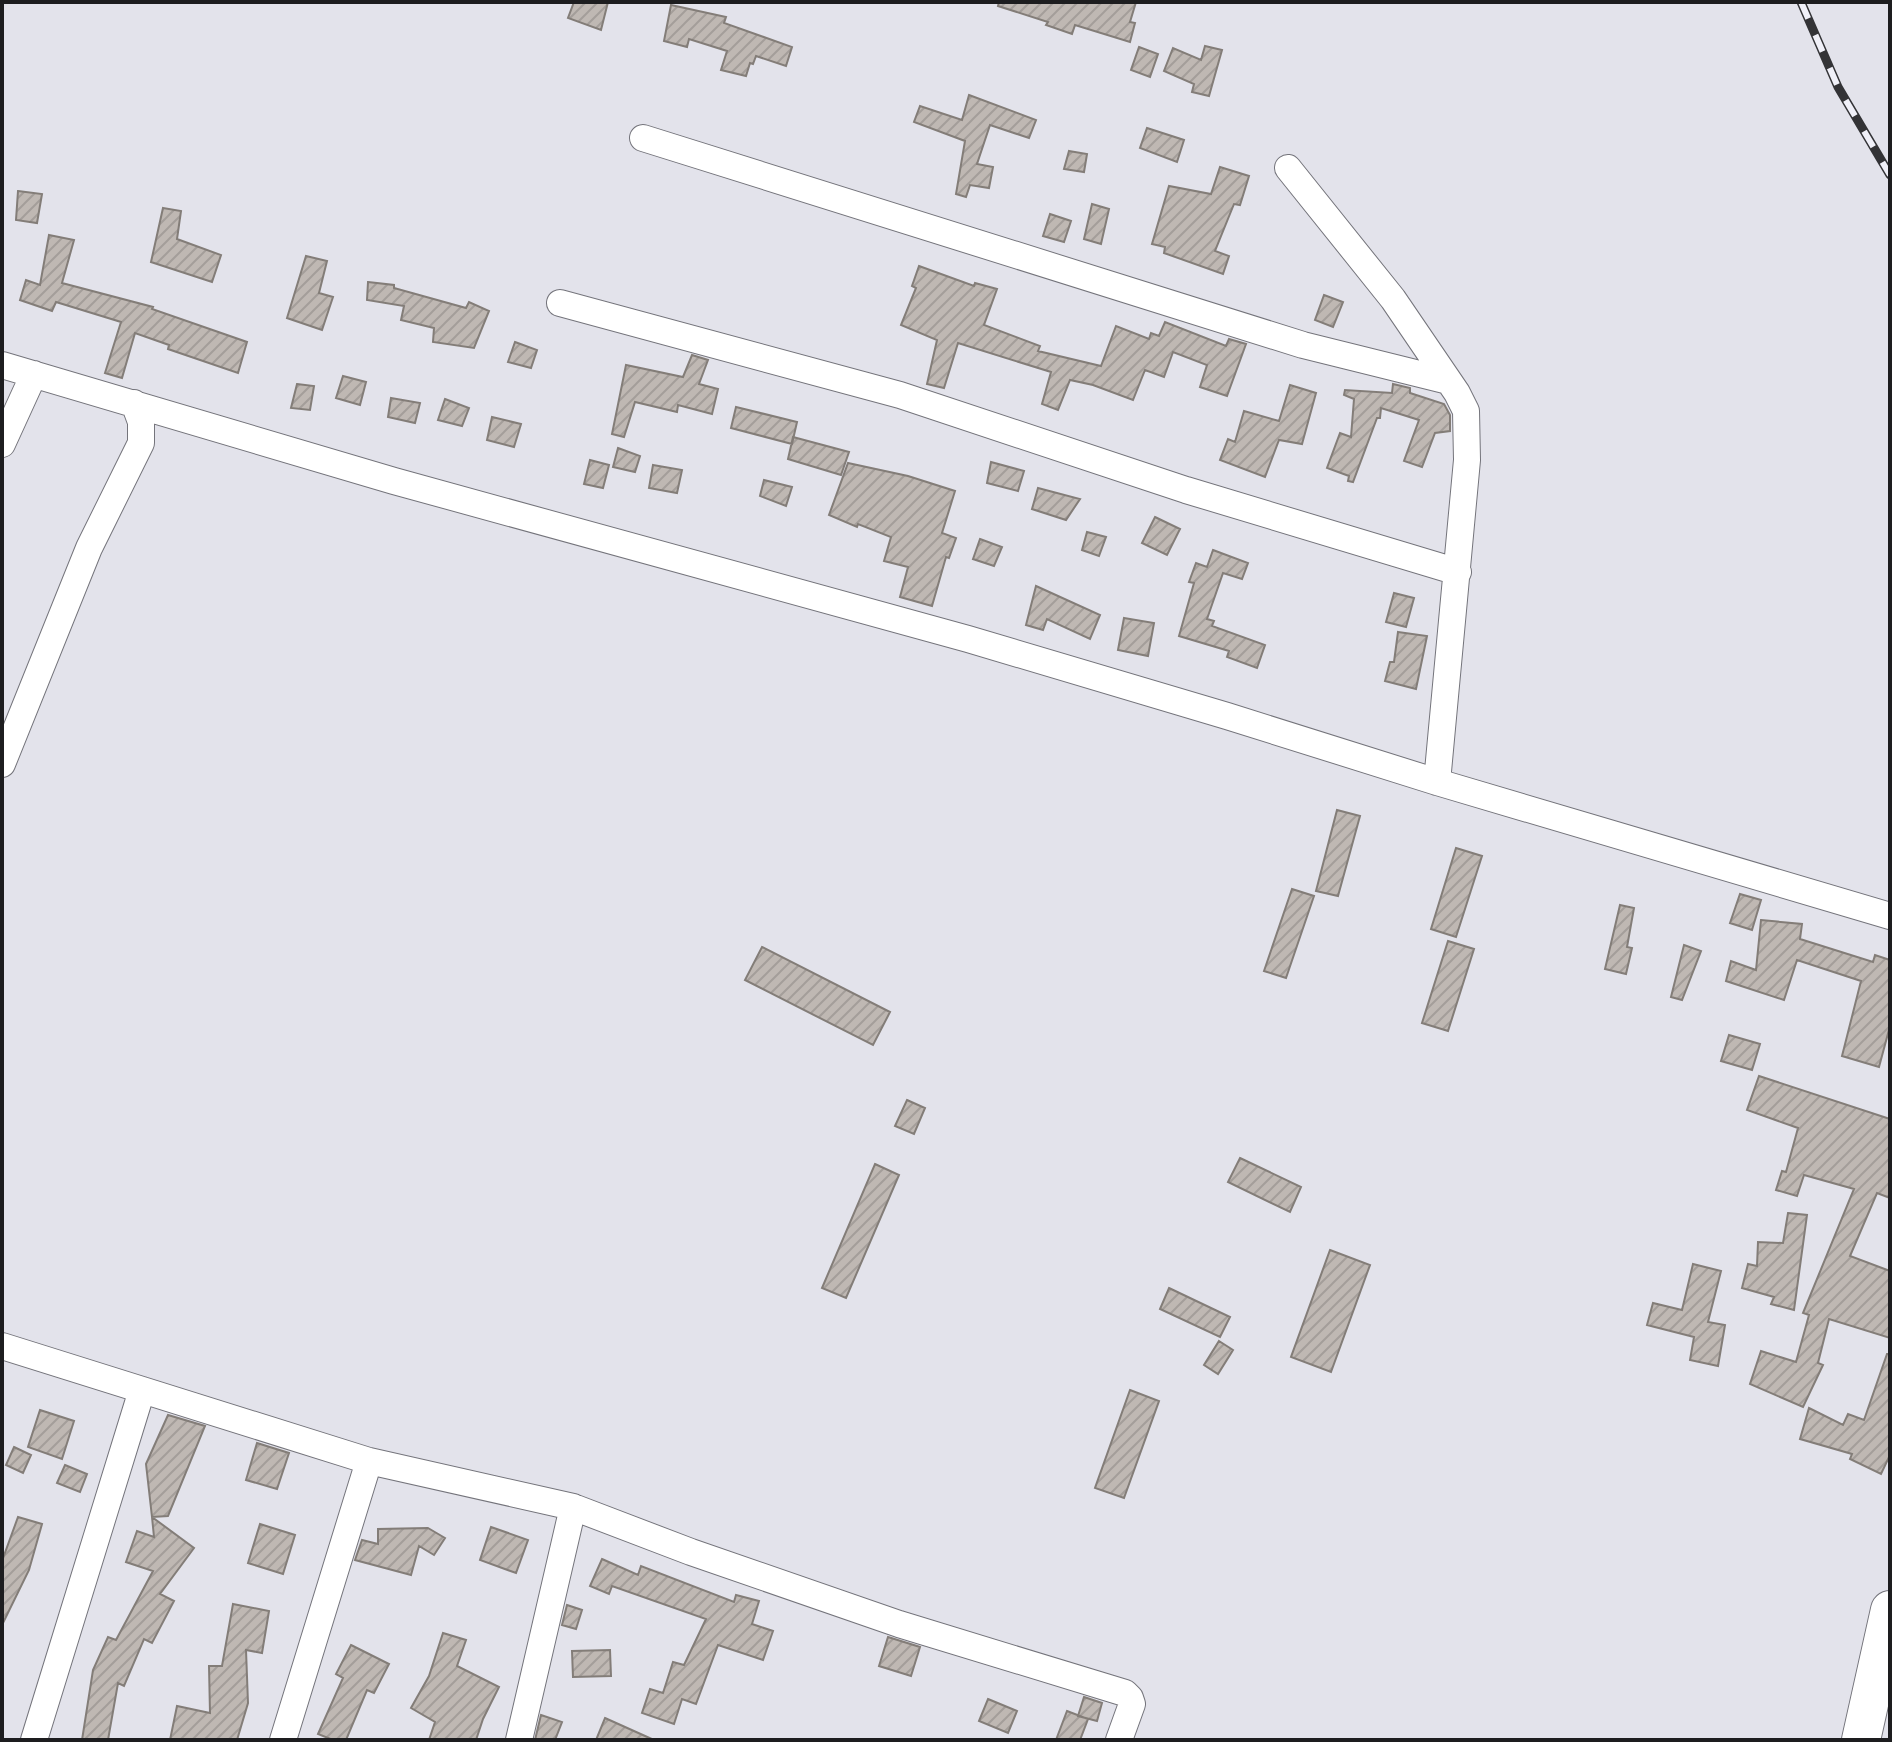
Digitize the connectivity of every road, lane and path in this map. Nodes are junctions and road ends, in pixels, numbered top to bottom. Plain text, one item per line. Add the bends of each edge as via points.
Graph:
1 (643, 138) dead end
2 (1288, 168) dead end
3 (560, 303) dead end
4 (2, 365) edge
5 (34, 374) junction
6 (1448, 381) junction
7 (134, 403) junction
8 (2, 444) edge
9 (1458, 572) junction
10 (2, 764) edge
11 (1437, 782) junction
12 (1890, 916) edge
13 (2, 1346) edge
14 (142, 1390) junction
15 (369, 1461) junction
16 (573, 1507) junction
17 (1890, 1610) edge
18 (34, 1740) edge
19 (283, 1740) edge
20 (519, 1740) edge
21 (1119, 1740) edge
22 (1861, 1740) edge

1 - 6 street via 1303,345
2 - 6 street via 1393,299
3 - 9 street via 900,395 1186,490
4 - 5 street
5 - 7 street
5 - 8 street
6 - 9 street via 1463,402 1467,422
7 - 10 street via 141,443 89,548
7 - 11 street via 424,490 984,643
9 - 11 street
11 - 12 street
13 - 14 street
14 - 15 street
14 - 18 street
15 - 16 street
15 - 19 street
16 - 20 street
16 - 21 street via 899,1624 1125,1693 1132,1704
17 - 22 street

